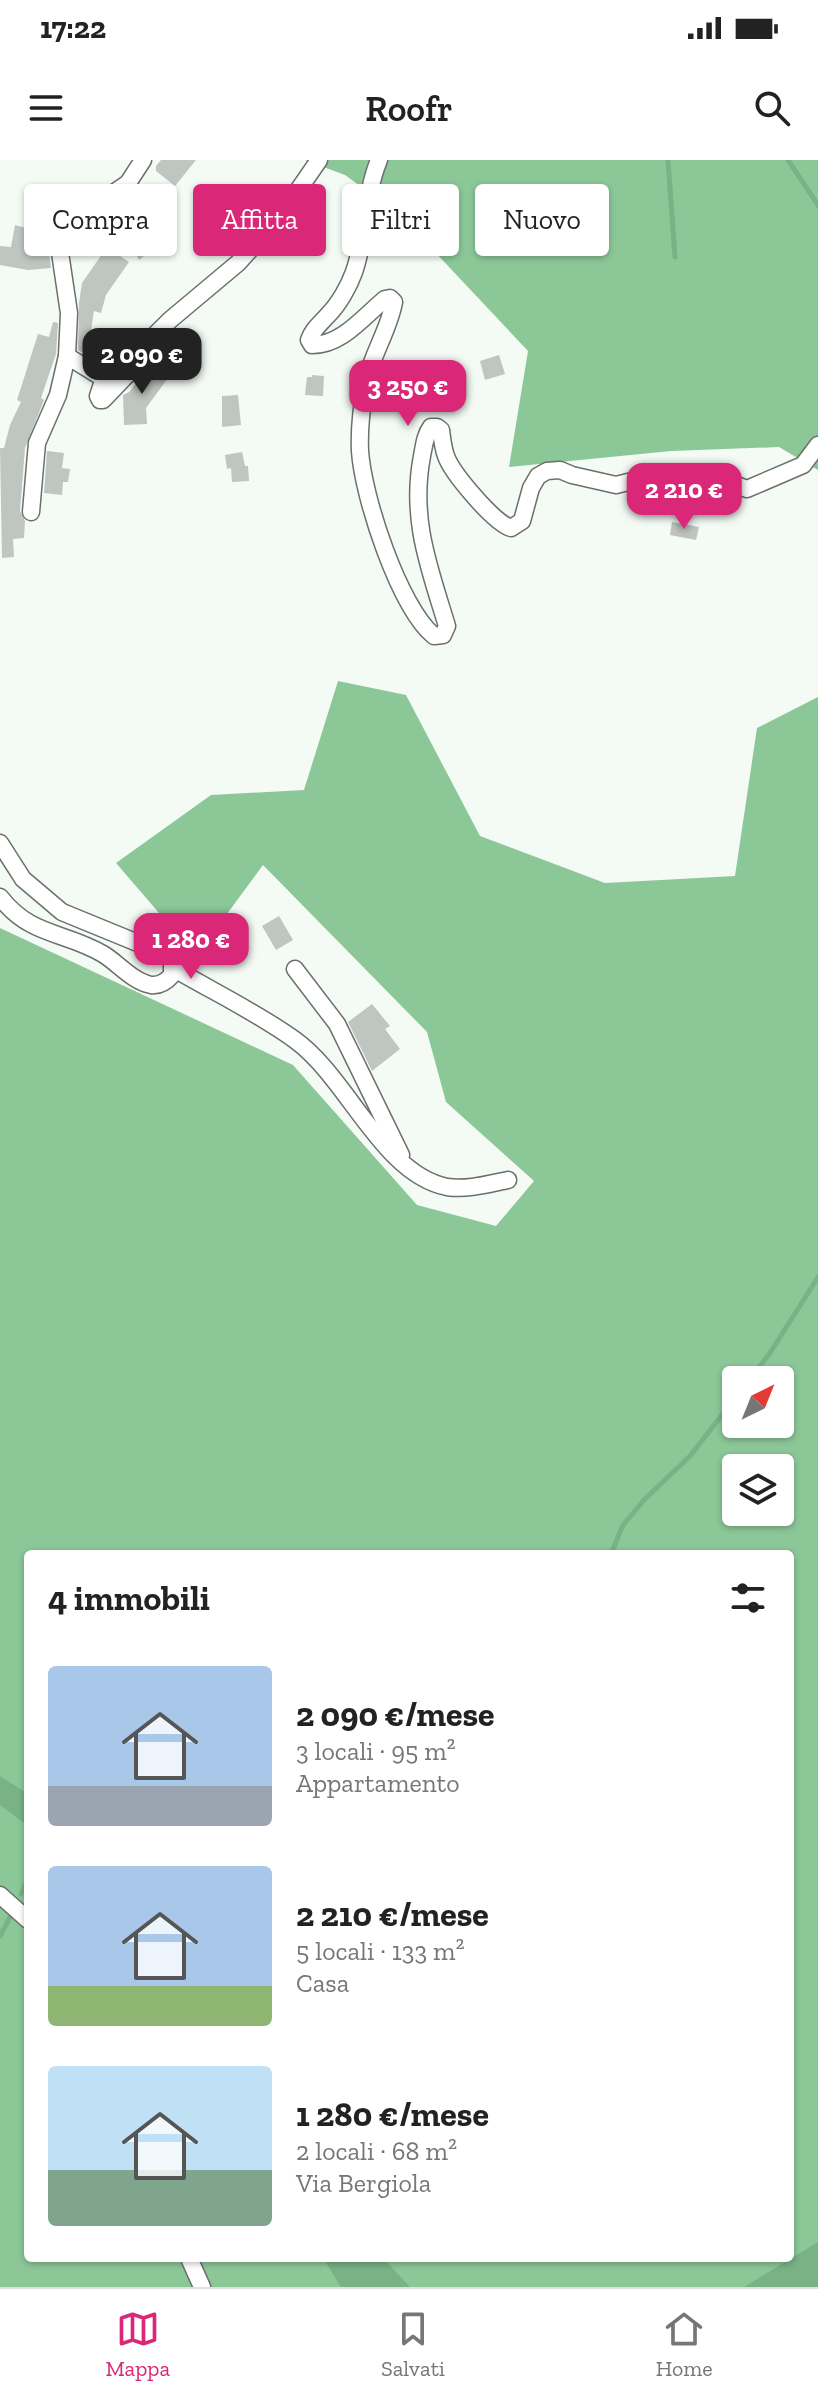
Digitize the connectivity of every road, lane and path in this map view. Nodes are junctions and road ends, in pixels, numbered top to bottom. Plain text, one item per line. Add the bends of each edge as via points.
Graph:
1 (143, 160) edge
2 (319, 160) edge
3 (379, 160) edge
4 (67, 356) junction
5 (818, 445) edge
6 (31, 512) dead end
7 (0, 843) edge
8 (0, 897) edge
9 (173, 968) junction
10 (295, 969) dead end
11 (406, 1168) junction
12 (508, 1180) dead end
13 (0, 1895) edge
14 (24, 1916) edge
15 (191, 2262) edge
16 (202, 2287) edge

1 - 4 street via 128,183 67,225 58,239 69,313
2 - 4 street via 279,218 238,263 155,335 148,353 103,400 98,396 101,377
3 - 5 street via 354,272 309,340 322,345 346,334 385,299 394,302 366,382 360,450 395,579 431,634 440,636 447,626 425,556 417,504 431,427 441,430 446,458 478,500 511,528 522,521 531,488 547,471 616,485 652,476 712,476 747,489 803,465
4 - 6 street via 58,395 37,443
7 - 9 street via 23,879 62,912 152,947 167,955
8 - 9 street via 20,919 86,945 145,983 161,984
9 - 11 street via 295,1040 326,1067
10 - 11 street via 337,1024
11 - 12 street via 445,1186 469,1188
13 - 14 street
15 - 16 street

